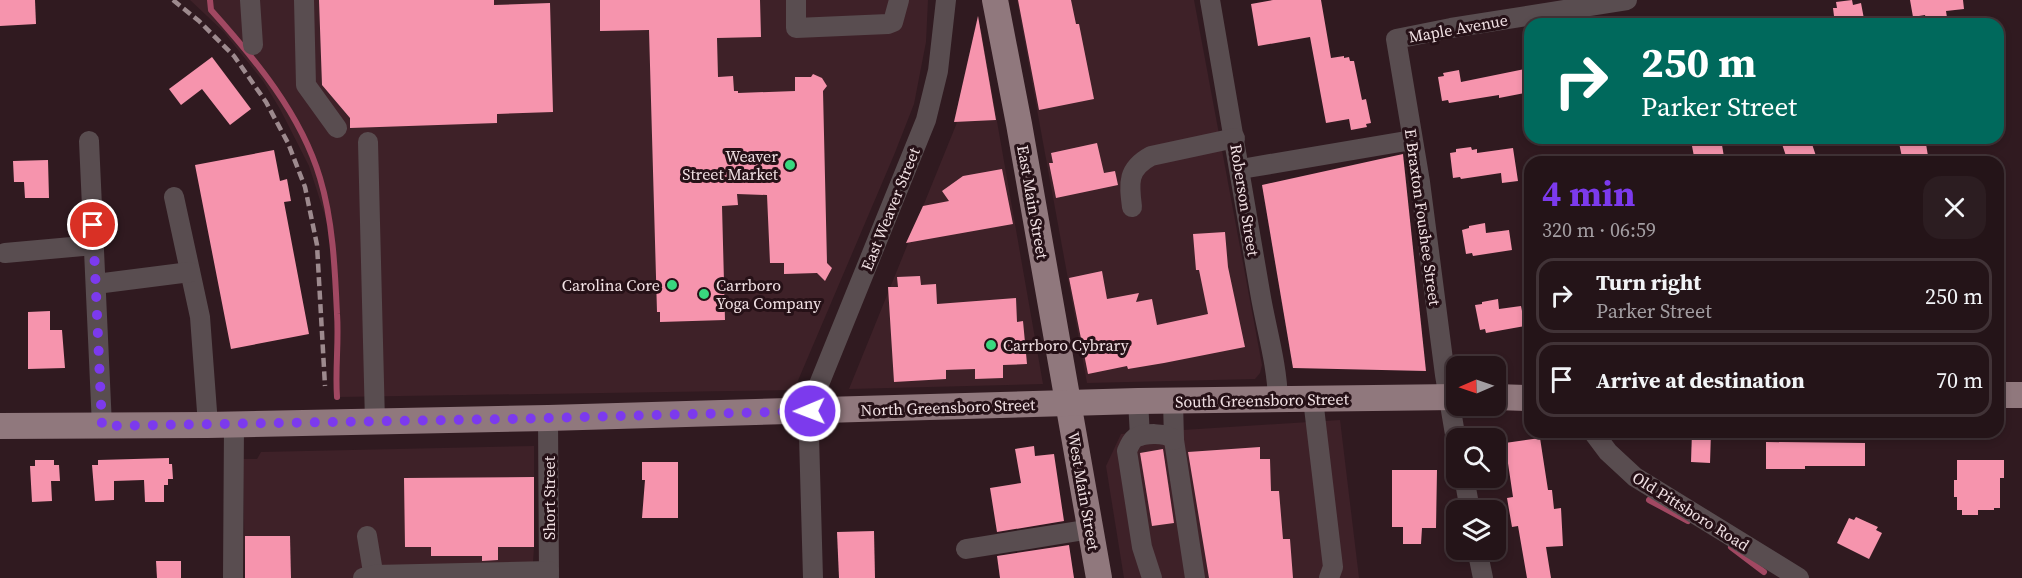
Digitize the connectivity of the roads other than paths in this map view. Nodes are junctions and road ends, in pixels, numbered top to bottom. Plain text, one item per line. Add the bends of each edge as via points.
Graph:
1 (250, 0) edge
2 (304, 0) edge
3 (796, 0) edge
4 (899, 0) edge
5 (946, 0) edge
6 (995, 0) edge
7 (1210, 0) edge
8 (1627, 0) edge
9 (1396, 39) joint
10 (253, 45) dead end
11 (338, 128) dead end
12 (1235, 138) junction
13 (1412, 140) junction
14 (89, 141) dead end
15 (368, 142) dead end
16 (1240, 169) junction
17 (174, 197) dead end
18 (1132, 207) dead end
19 (94, 245) junction
20 (5, 253) dead end
21 (190, 272) junction
22 (96, 284) junction
23 (1446, 356) edge
24 (2004, 395) edge
25 (2022, 395) edge
26 (1446, 397) edge
27 (1506, 397) edge
28 (1524, 398) edge
29 (1313, 399) junction
30 (1278, 400) junction
31 (1138, 401) junction
32 (1173, 401) junction
33 (1068, 404) junction
34 (810, 411) junction
35 (549, 418) junction
36 (375, 422) junction
37 (234, 424) junction
38 (208, 425) junction
39 (0, 426) edge
40 (102, 426) junction
41 (1140, 436) junction
42 (1598, 438) edge
43 (1174, 440) junction
44 (1091, 529) junction
45 (367, 536) dead end
46 (966, 549) dead end
47 (1479, 560) edge
48 (549, 574) edge
49 (370, 577) edge
50 (233, 578) edge
51 (813, 578) edge
52 (1100, 578) edge
53 (1152, 578) edge
54 (1195, 578) edge
55 (1329, 578) edge
56 (1483, 578) edge
57 (1799, 578) edge

1 - 10 street
2 - 11 street via 306,85
3 - 4 street via 796,28 888,24 893,22
5 - 34 street, East Weaver Street via 938,71 926,120
6 - 33 main road, East Main Street
7 - 12 street, Roberson Street
8 - 9 street, Maple Avenue
9 - 13 street, E Braxton Foushee Street
12 - 16 street, Roberson Street
12 - 18 street via 1142,161 1133,171 1130,184
13 - 16 street
13 - 23 street, E Braxton Foushee Street
14 - 19 street
15 - 36 street
16 - 30 street, Roberson Street
17 - 21 street
19 - 20 street
19 - 22 street
21 - 22 street
21 - 38 street via 200,317
22 - 40 street
24 - 25 main road
26 - 29 main road, South Greensboro Street
27 - 28 main road
29 - 30 main road, South Greensboro Street
29 - 55 street via 1332,567
30 - 32 main road, South Greensboro Street
31 - 32 main road, South Greensboro Street
31 - 33 main road, South Greensboro Street
31 - 41 street
32 - 43 street
33 - 34 main road, North Greensboro Street
33 - 44 main road, West Main Street
34 - 35 main road, North Greensboro Street
34 - 51 street, East Weaver Street
35 - 36 main road, North Greensboro Street
35 - 48 street, Short Street
36 - 37 main road, North Greensboro Street
37 - 38 main road, North Greensboro Street
37 - 50 street
38 - 40 main road, North Greensboro Street
39 - 40 main road, North Greensboro Street
41 - 43 street via 1166,435
41 - 53 street via 1130,444 1127,457 1142,547
42 - 57 street, Old Pittsboro Road via 1635,477
43 - 54 street
44 - 46 street
44 - 52 main road, West Main Street
45 - 49 street
47 - 56 street
48 - 49 street

